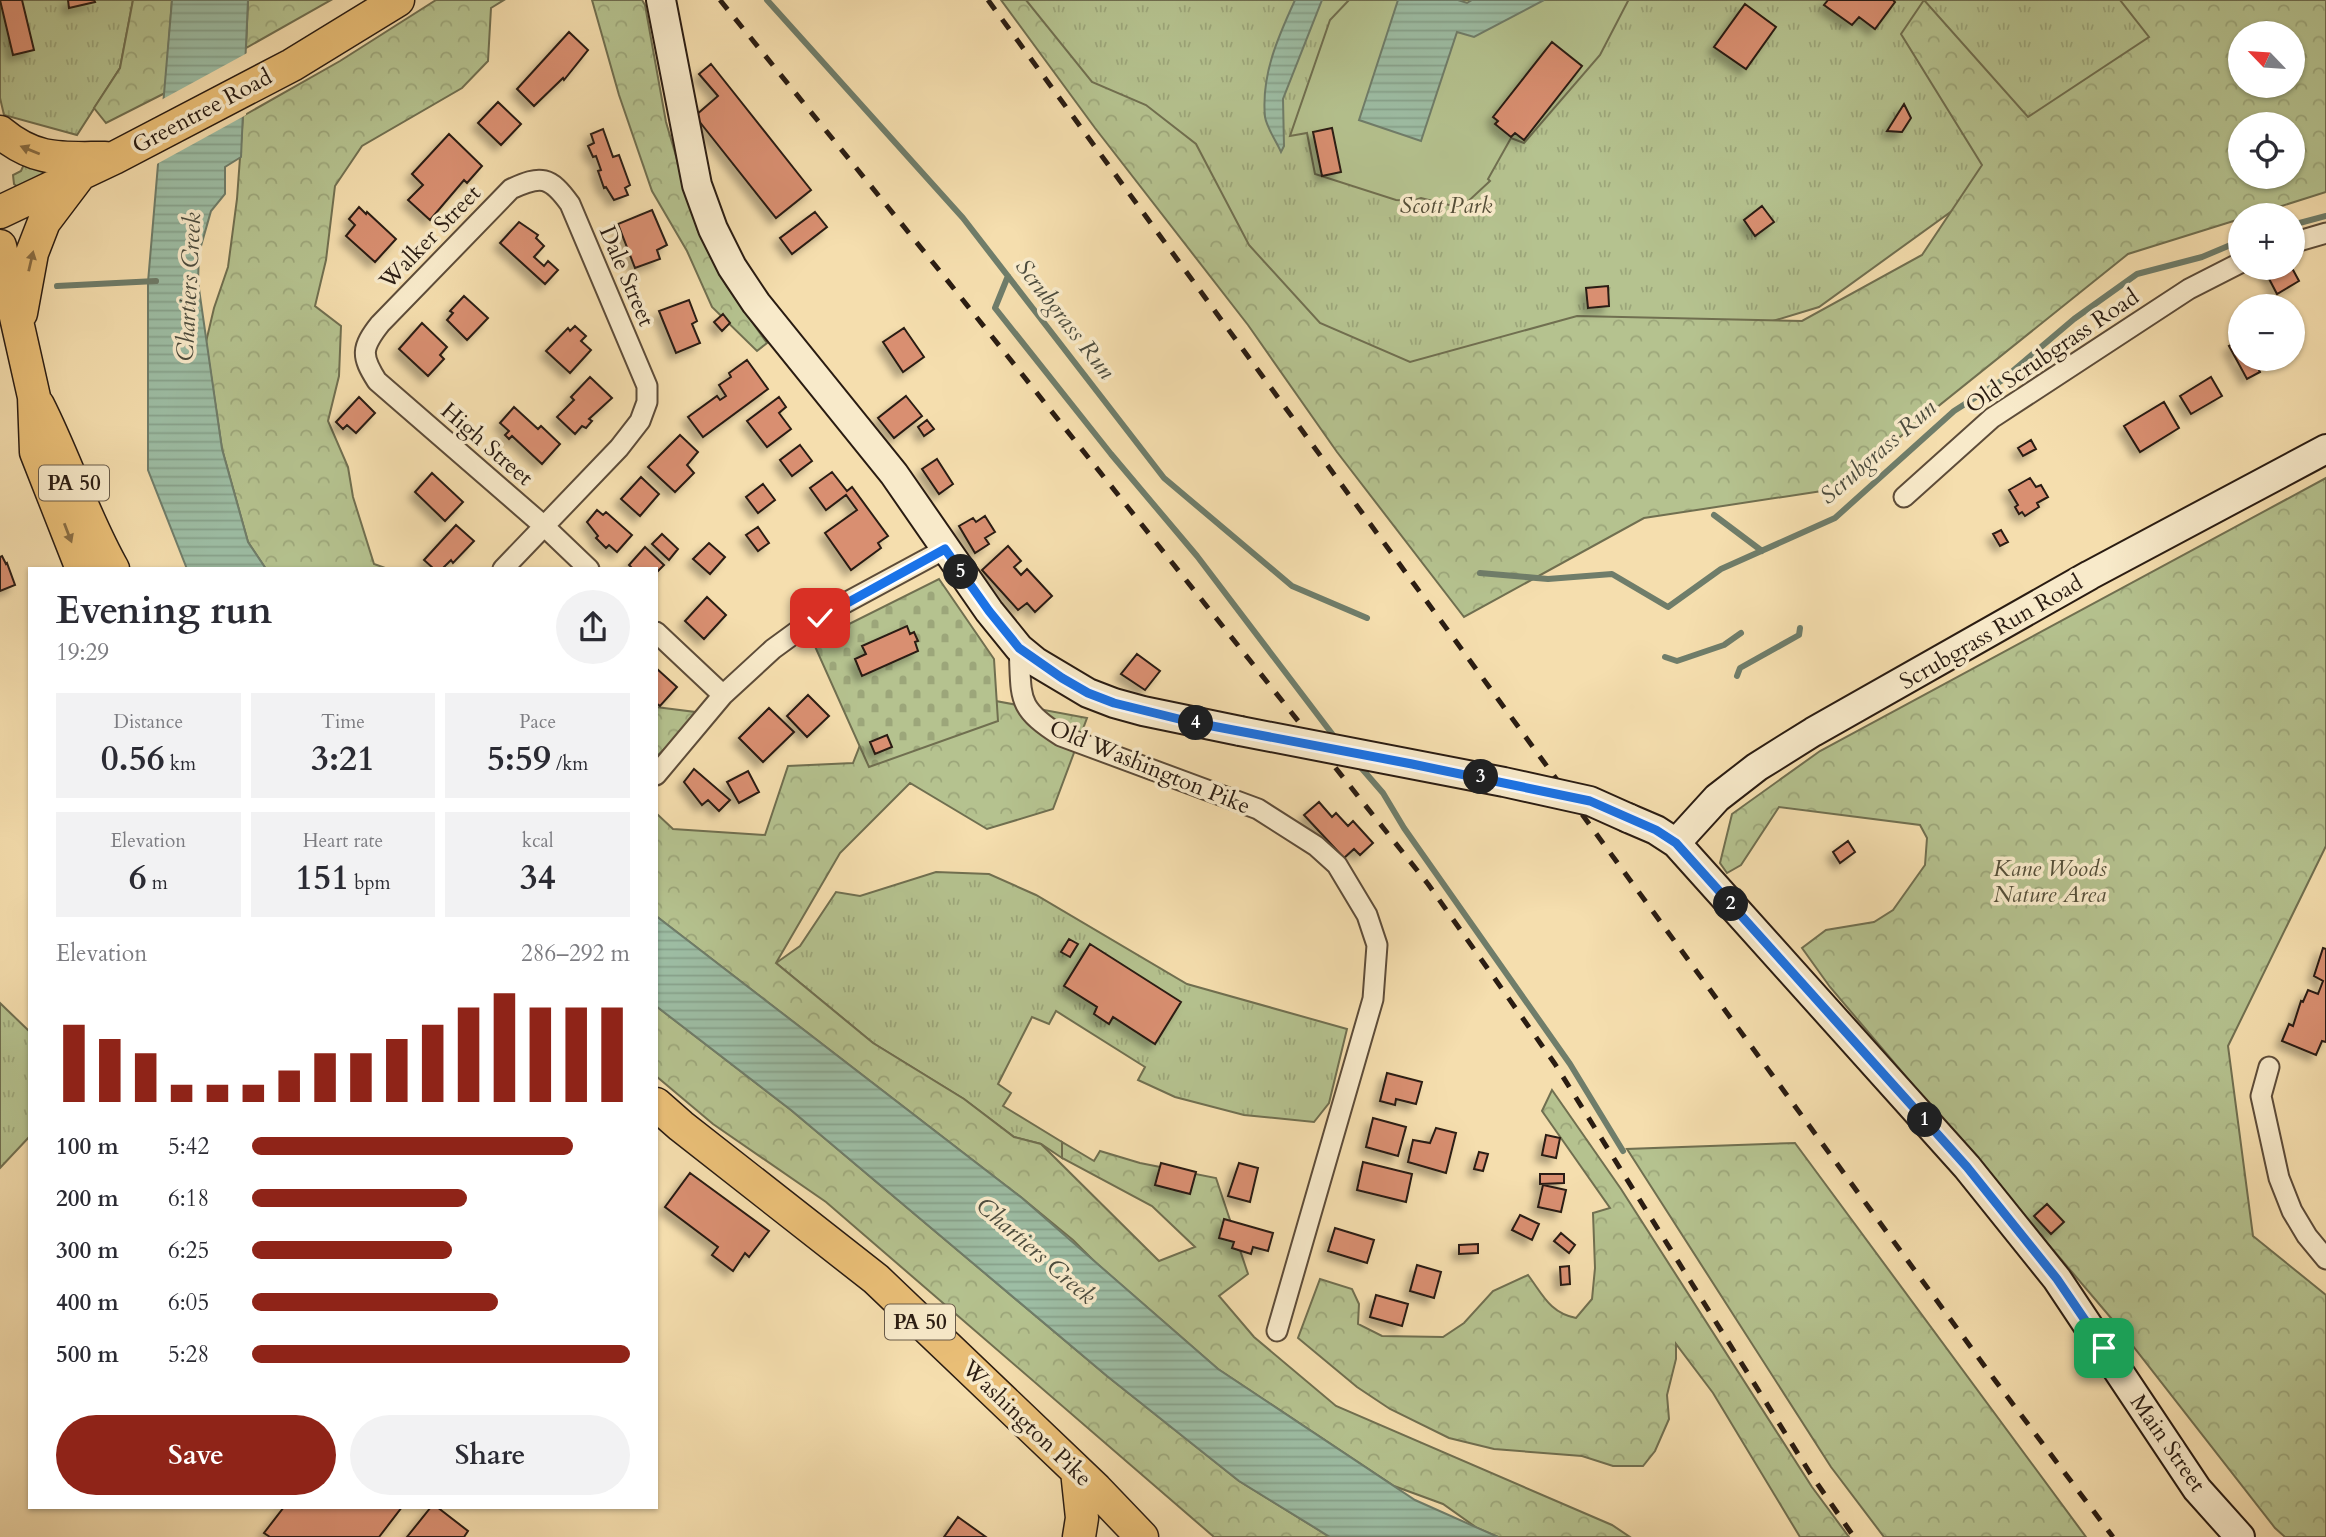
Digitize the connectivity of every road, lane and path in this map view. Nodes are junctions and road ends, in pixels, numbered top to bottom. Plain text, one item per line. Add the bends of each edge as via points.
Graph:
1 (398, 0) edge
2 (661, 0) edge
3 (0, 132) edge
4 (114, 158) junction
5 (82, 173) junction
6 (545, 179) joint
7 (0, 212) edge
8 (2326, 233) edge
9 (2305, 239) edge
10 (0, 246) edge
11 (2228, 269) edge
12 (18, 328) junction
13 (364, 349) joint
14 (34, 397) junction
15 (2326, 449) edge
16 (1904, 497) dead end
17 (544, 526) junction
18 (945, 549) junction
19 (81, 567) edge
20 (112, 567) edge
21 (505, 567) edge
22 (587, 567) edge
23 (658, 634) edge
24 (1019, 648) junction
25 (723, 695) junction
26 (658, 773) edge
27 (1676, 843) junction
28 (2269, 1067) dead end
29 (668, 1119) edge
30 (2326, 1259) edge
31 (1277, 1331) dead end
32 (1077, 1471) junction
33 (1131, 1533) edge
34 (1079, 1537) edge
35 (2240, 1537) edge

1 - 4 main road, Greentree Road via 292,65
2 - 18 street via 697,185 732,267 894,474
4 -> 3 main road via 46,156
4 - 5 main road, Greentree Road
5 - 7 main road, Greentree Road
12 -> 5 main road via 32,253 44,222
6 - 13 street, Walker Street via 511,189 380,324
6 - 17 street, Dale Street via 570,204 647,386 647,402 640,421 619,448
8 - 9 street
10 - 12 main road, PA 50
11 - 16 street, Old Scrubgrass Road via 2189,289 1992,418
12 - 14 main road, PA 50
13 - 17 street, High Street via 366,364 377,381
14 -> 19 main road, PA 50 via 36,452
14 - 20 main road, PA 50
15 - 27 street, Scrubgrass Run Road via 2090,575 1813,732 1717,798
17 - 21 street
17 - 22 street, High Street
18 - 24 street
18 - 25 street via 810,622
23 - 25 street
24 - 27 street, Main Street, bridge via 1062,678 1114,703 1590,801
24 - 31 street, Old Washington Pike via 1022,695 1038,722 1060,736 1245,804 1294,830 1337,865 1367,915 1377,945 1373,999
25 - 26 street
27 - 35 street, Main Street via 1967,1167 2057,1279 2197,1489
28 - 30 street via 2261,1096 2278,1178 2292,1212
29 - 32 main road, Washington Pike / PA 50 via 876,1279
32 - 33 main road, Washington Pike / PA 50
32 - 34 main road via 1082,1518

